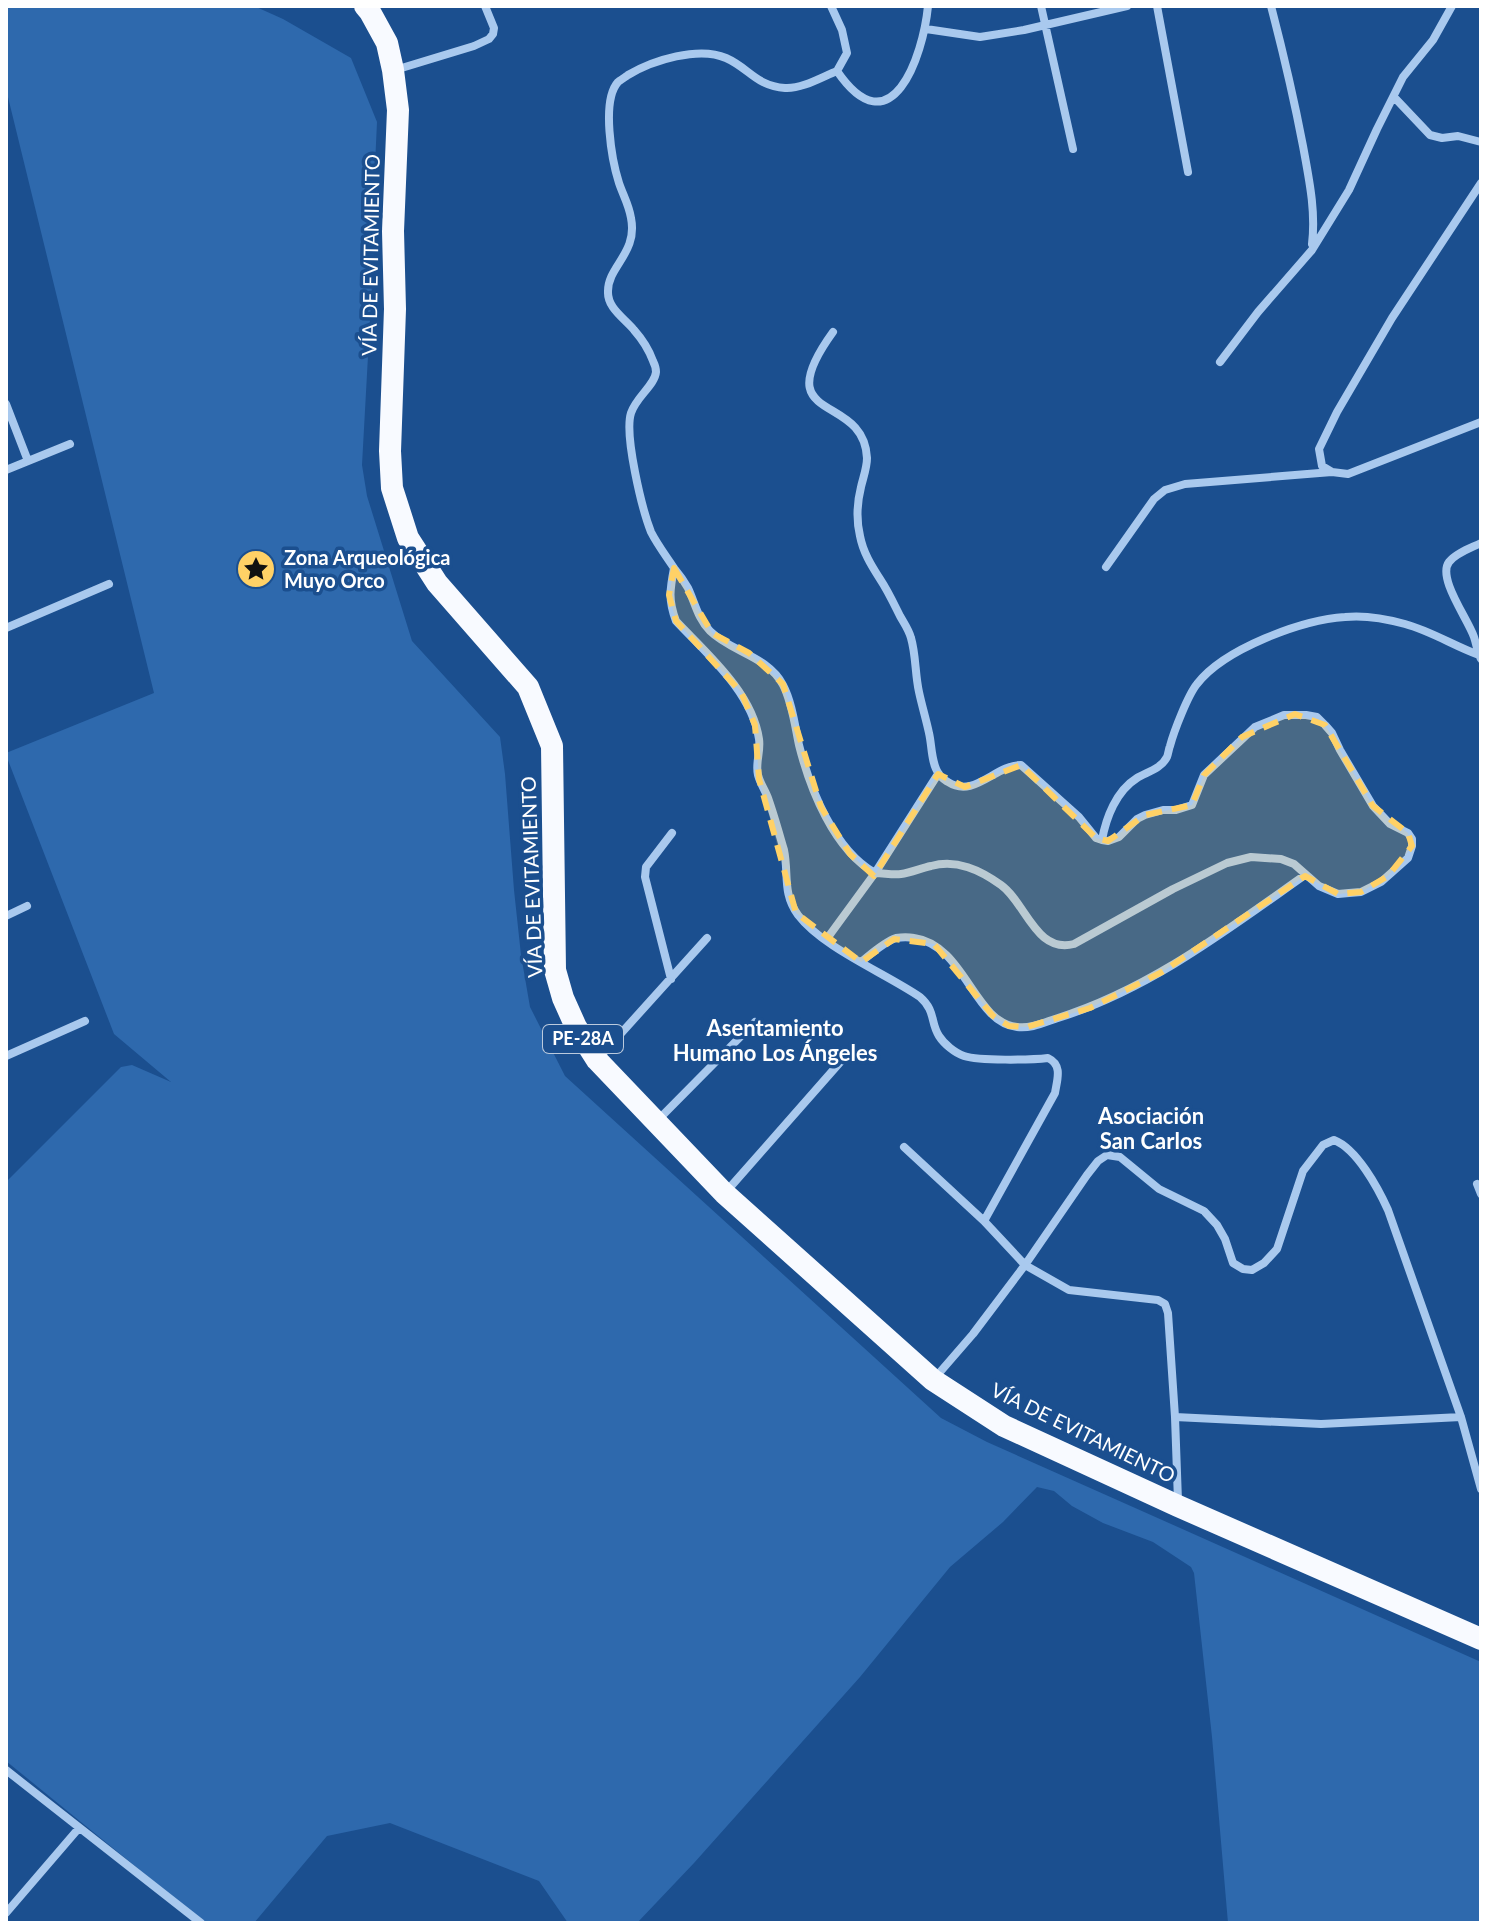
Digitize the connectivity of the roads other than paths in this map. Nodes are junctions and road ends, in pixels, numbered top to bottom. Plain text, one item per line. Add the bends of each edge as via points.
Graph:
1 (365, 6) edge
2 (485, 6) edge
3 (831, 6) edge
4 (928, 6) edge
5 (1041, 6) edge
6 (1127, 6) edge
7 (1157, 6) edge
8 (1271, 6) edge
9 (1452, 6) edge
10 (1044, 24) junction
11 (926, 29) junction
12 (393, 70) junction
13 (837, 71) junction
14 (1394, 97) junction
15 (1481, 142) edge
16 (1073, 149) dead end
17 (1188, 172) dead end
18 (1481, 183) edge
19 (1312, 250) junction
20 (833, 332) dead end
21 (1220, 362) dead end
22 (6, 404) edge
23 (1481, 422) edge
24 (70, 444) dead end
25 (28, 461) junction
26 (6, 470) edge
27 (1332, 472) junction
28 (1481, 543) edge
29 (1106, 567) dead end
30 (674, 568) junction
31 (109, 584) dead end
32 (6, 628) edge
33 (1480, 657) edge
34 (938, 774) junction
35 (672, 833) dead end
36 (1102, 840) junction
37 (875, 873) junction
38 (1305, 875) junction
39 (27, 906) dead end
40 (6, 916) edge
41 (707, 938) dead end
42 (826, 940) junction
43 (861, 962) junction
44 (671, 979) junction
45 (85, 1021) dead end
46 (755, 1022) dead end
47 (850, 1051) dead end
48 (6, 1056) edge
49 (597, 1060) junction
50 (656, 1123) junction
51 (904, 1147) dead end
52 (1477, 1184) dead end
53 (724, 1193) junction
54 (1481, 1194) edge
55 (984, 1221) junction
56 (1025, 1265) junction
57 (933, 1380) junction
58 (1175, 1417) junction
59 (1461, 1417) junction
60 (1481, 1489) edge
61 (1178, 1506) junction
62 (1481, 1639) edge
63 (6, 1770) edge
64 (79, 1828) junction
65 (6, 1913) edge
66 (201, 1923) edge

1 - 12 highway, VÍA DE EVITAMIENTO / PE-28A via 387,43
2 - 12 street via 494,28 489,39
3 - 13 street via 847,53
4 - 11 street
5 - 10 street
6 - 10 street
7 - 17 street
8 - 19 street via 1312,194
9 - 14 street
10 - 11 street via 980,37
10 - 16 street
11 - 13 street via 910,74 882,102 849,89
12 - 49 highway, VÍA DE EVITAMIENTO / PE-28A via 398,110 392,488 408,538 437,583 528,687 552,746 555,970 576,1027
13 - 30 street via 790,88 769,86 728,59 705,52 633,72 617,83 611,96 612,149 632,221 631,243 608,291 612,307 635,330 657,370 630,414 629,440 652,533
14 - 15 street via 1430,135
14 - 19 street via 1349,190
18 - 27 street via 1392,318 1326,433 1319,449 1322,466
19 - 21 street
20 - 34 street via 809,376 809,388 814,399 856,428 865,445 860,539 911,635
22 - 25 street
23 - 27 street via 1348,474
24 - 25 street
25 - 26 street
27 - 29 street via 1165,490
28 - 33 street via 1457,555 1445,572
30 - 37 street via 712,633 749,653 783,684 806,772 821,807 850,854
30 - 42 street via 669,595 676,621 741,692 755,725 760,753 756,766 785,854 791,903
31 - 32 street
33 - 36 street via 1407,625 1360,617 1302,625 1254,643 1215,664 1195,686 1167,757 1123,792 1107,815
34 - 36 street via 965,787 1021,765
34 - 37 street
35 - 44 street via 646,867 645,877
36 - 38 street via 1119,837 1145,815 1192,805 1204,775 1255,727 1284,715 1306,715 1317,717 1332,733 1373,806 1408,833 1412,846 1408,858 1361,892 1338,894
37 - 38 street via 960,864 1004,887 1044,938 1065,946 1227,863 1275,858 1294,864
37 - 42 street
38 - 43 street via 1162,972 1090,1008 1027,1027 1009,1026 993,1016 943,951 923,940 894,939
39 - 40 street
41 - 44 street
42 - 43 street
43 - 55 street via 927,1004 938,1035 955,1051 978,1058 1048,1058 1057,1066 1055,1093
44 - 49 street
45 - 48 street
46 - 50 street
47 - 53 street
49 - 50 highway, VÍA DE EVITAMIENTO / PE-28A
50 - 53 highway, VÍA DE EVITAMIENTO / PE-28A
51 - 55 street
52 - 54 street
53 - 57 highway, VÍA DE EVITAMIENTO / PE-28A
55 - 56 street
56 - 57 street
56 - 58 street via 1069,1290 1165,1304
56 - 59 street via 1087,1175 1107,1155 1120,1157 1159,1189 1204,1211 1225,1239 1233,1263 1252,1270 1277,1249 1303,1171 1323,1145 1334,1140 1342,1143 1380,1192
57 - 61 highway, VÍA DE EVITAMIENTO / PE-28A via 1004,1426
58 - 59 street via 1321,1424
58 - 61 street
59 - 60 street
61 - 62 highway, VÍA DE EVITAMIENTO / PE-28A
63 - 64 street
64 - 65 street
64 - 66 street

